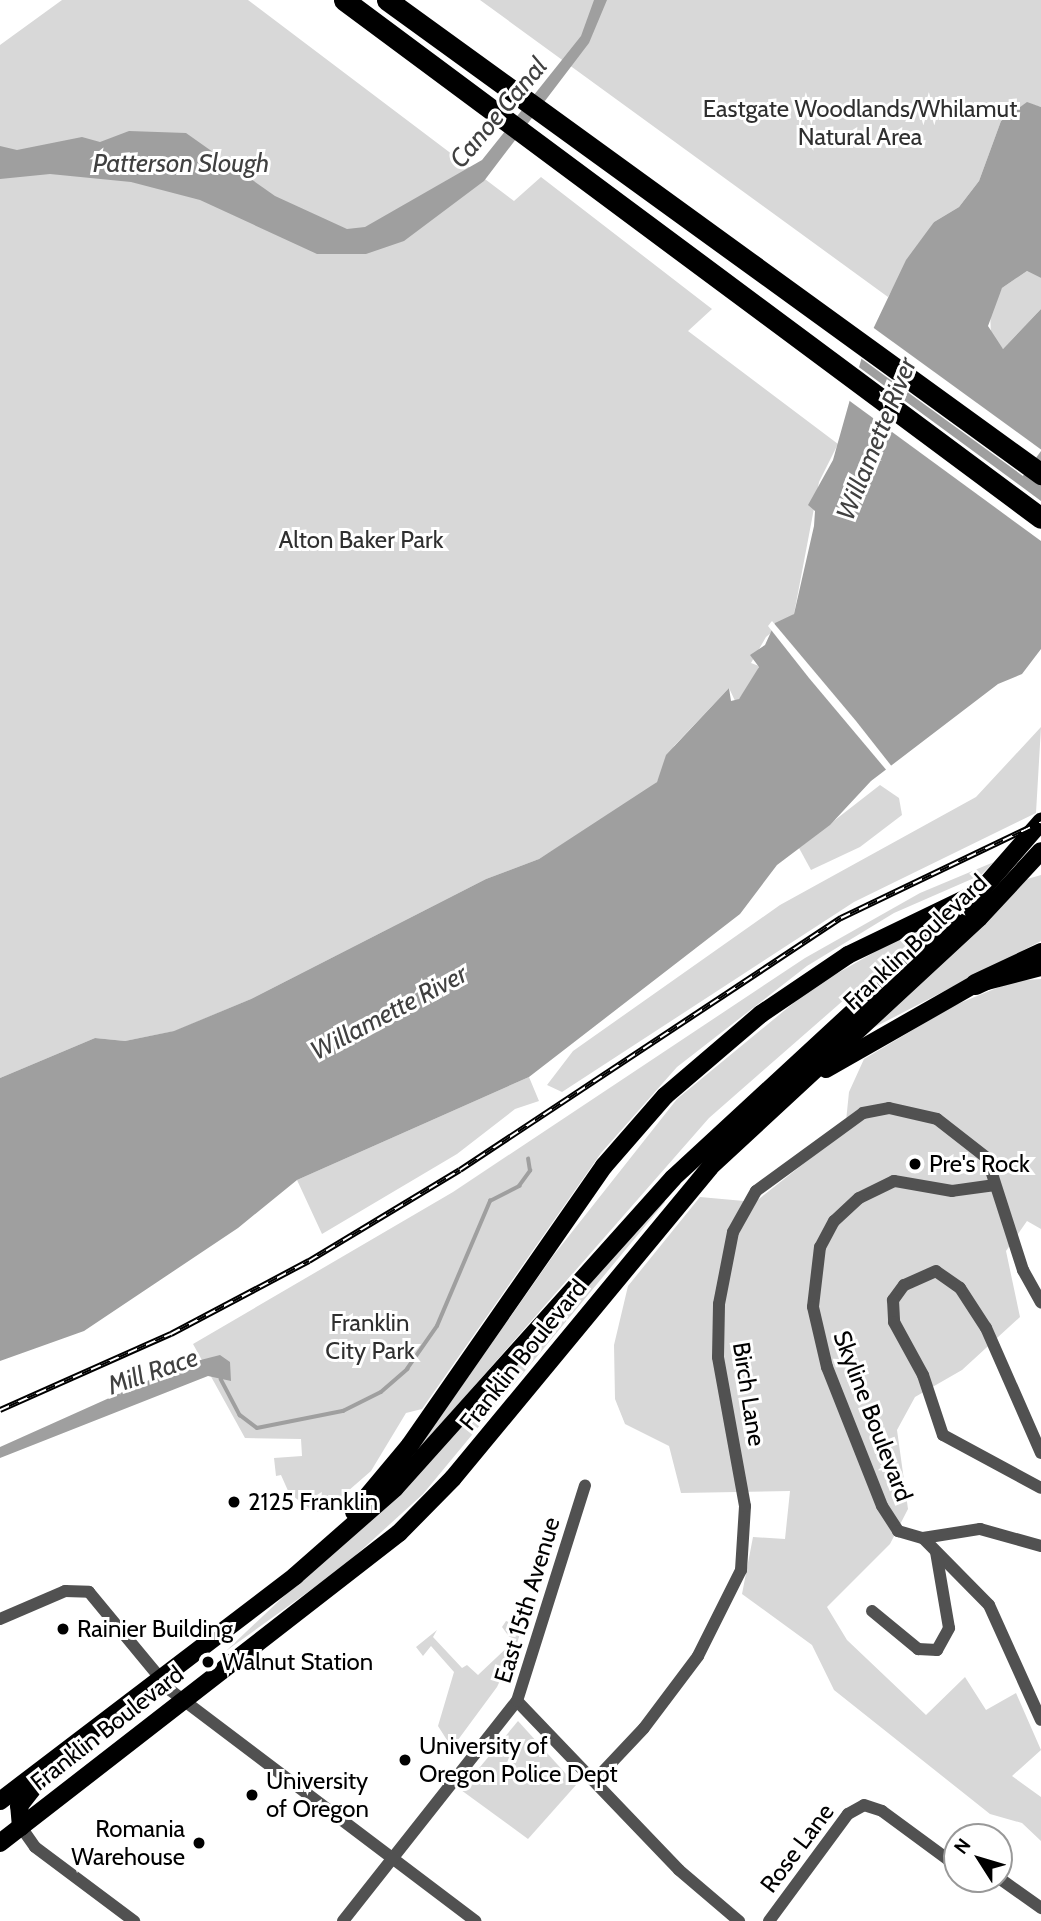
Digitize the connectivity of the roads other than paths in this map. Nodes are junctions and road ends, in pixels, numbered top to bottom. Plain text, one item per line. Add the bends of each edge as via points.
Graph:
1 (344, 0) edge
2 (387, 0) edge
3 (1041, 474) edge
4 (1041, 518) edge
5 (1041, 822) edge
6 (1041, 851) edge
7 (1041, 870) edge
8 (1041, 953) edge
9 (1041, 967) edge
10 (975, 984) junction
11 (860, 1015) junction
12 (790, 1091) junction
13 (995, 1185) junction
14 (1028, 1281) junction
15 (1041, 1287) edge
16 (1041, 1302) edge
17 (1041, 1453) edge
18 (585, 1485) dead end
19 (1041, 1488) edge
20 (923, 1538) junction
21 (1041, 1546) edge
22 (936, 1551) junction
23 (295, 1576) junction
24 (872, 1611) dead end
25 (0, 1619) edge
26 (159, 1681) junction
27 (181, 1699) junction
28 (517, 1701) junction
29 (130, 1704) junction
30 (1041, 1720) edge
31 (595, 1780) junction
32 (0, 1801) edge
33 (20, 1827) junction
34 (0, 1843) edge
35 (943, 1856) edge
36 (392, 1857) junction
37 (1013, 1888) edge
38 (1041, 1908) edge
39 (134, 1921) edge
40 (343, 1921) edge
41 (475, 1921) edge
42 (739, 1921) edge
43 (769, 1921) edge

1 - 4 highway
2 - 3 highway
5 - 11 main road, Franklin Boulevard via 965,909
6 - 11 main road, Franklin Boulevard via 979,918
7 - 23 main road via 934,909 848,955 761,1014 664,1096 604,1166 410,1445
8 - 10 highway
9 - 10 main road
10 - 12 main road
11 - 12 main road, Franklin Boulevard
11 - 23 main road, Franklin Boulevard via 673,1178 428,1456
12 - 27 main road, Franklin Boulevard via 671,1212 462,1468 399,1533 290,1622
13 - 14 street, Birch Lane
13 - 20 street, Skyline Boulevard via 951,1191 913,1181 885,1183 834,1221 816,1260 813,1307 827,1367 887,1517 904,1534
13 - 31 street, Birch Lane via 987,1158 968,1138 937,1119 889,1108 830,1132 747,1202 724,1266 718,1330 743,1484 741,1570 698,1656 645,1728
14 - 15 street
14 - 16 street, Birch Lane
17 - 19 street via 986,1328 960,1288 936,1271 904,1285 893,1300 894,1322 923,1375 943,1435
18 - 28 street, East 15th Avenue
20 - 21 street via 980,1529
20 - 22 street, Skyline Boulevard
22 - 24 street via 949,1628 937,1650 918,1649
22 - 30 street, Skyline Boulevard via 989,1605
23 - 26 main road, Franklin Boulevard
25 - 26 street via 84,1589
26 - 27 street
26 - 29 main road, Franklin Boulevard
27 - 33 main road, Franklin Boulevard
27 - 36 street
28 - 31 street
28 - 36 street, East 15th Avenue
29 - 32 main road, Franklin Boulevard
29 - 33 main road via 28,1791 18,1811
31 - 42 street via 679,1870
33 - 34 main road, Franklin Boulevard
33 - 39 street via 35,1847
35 - 43 street, Rose Lane via 882,1811 855,1808
36 - 40 street, East 15th Avenue
36 - 41 street
37 - 38 street

